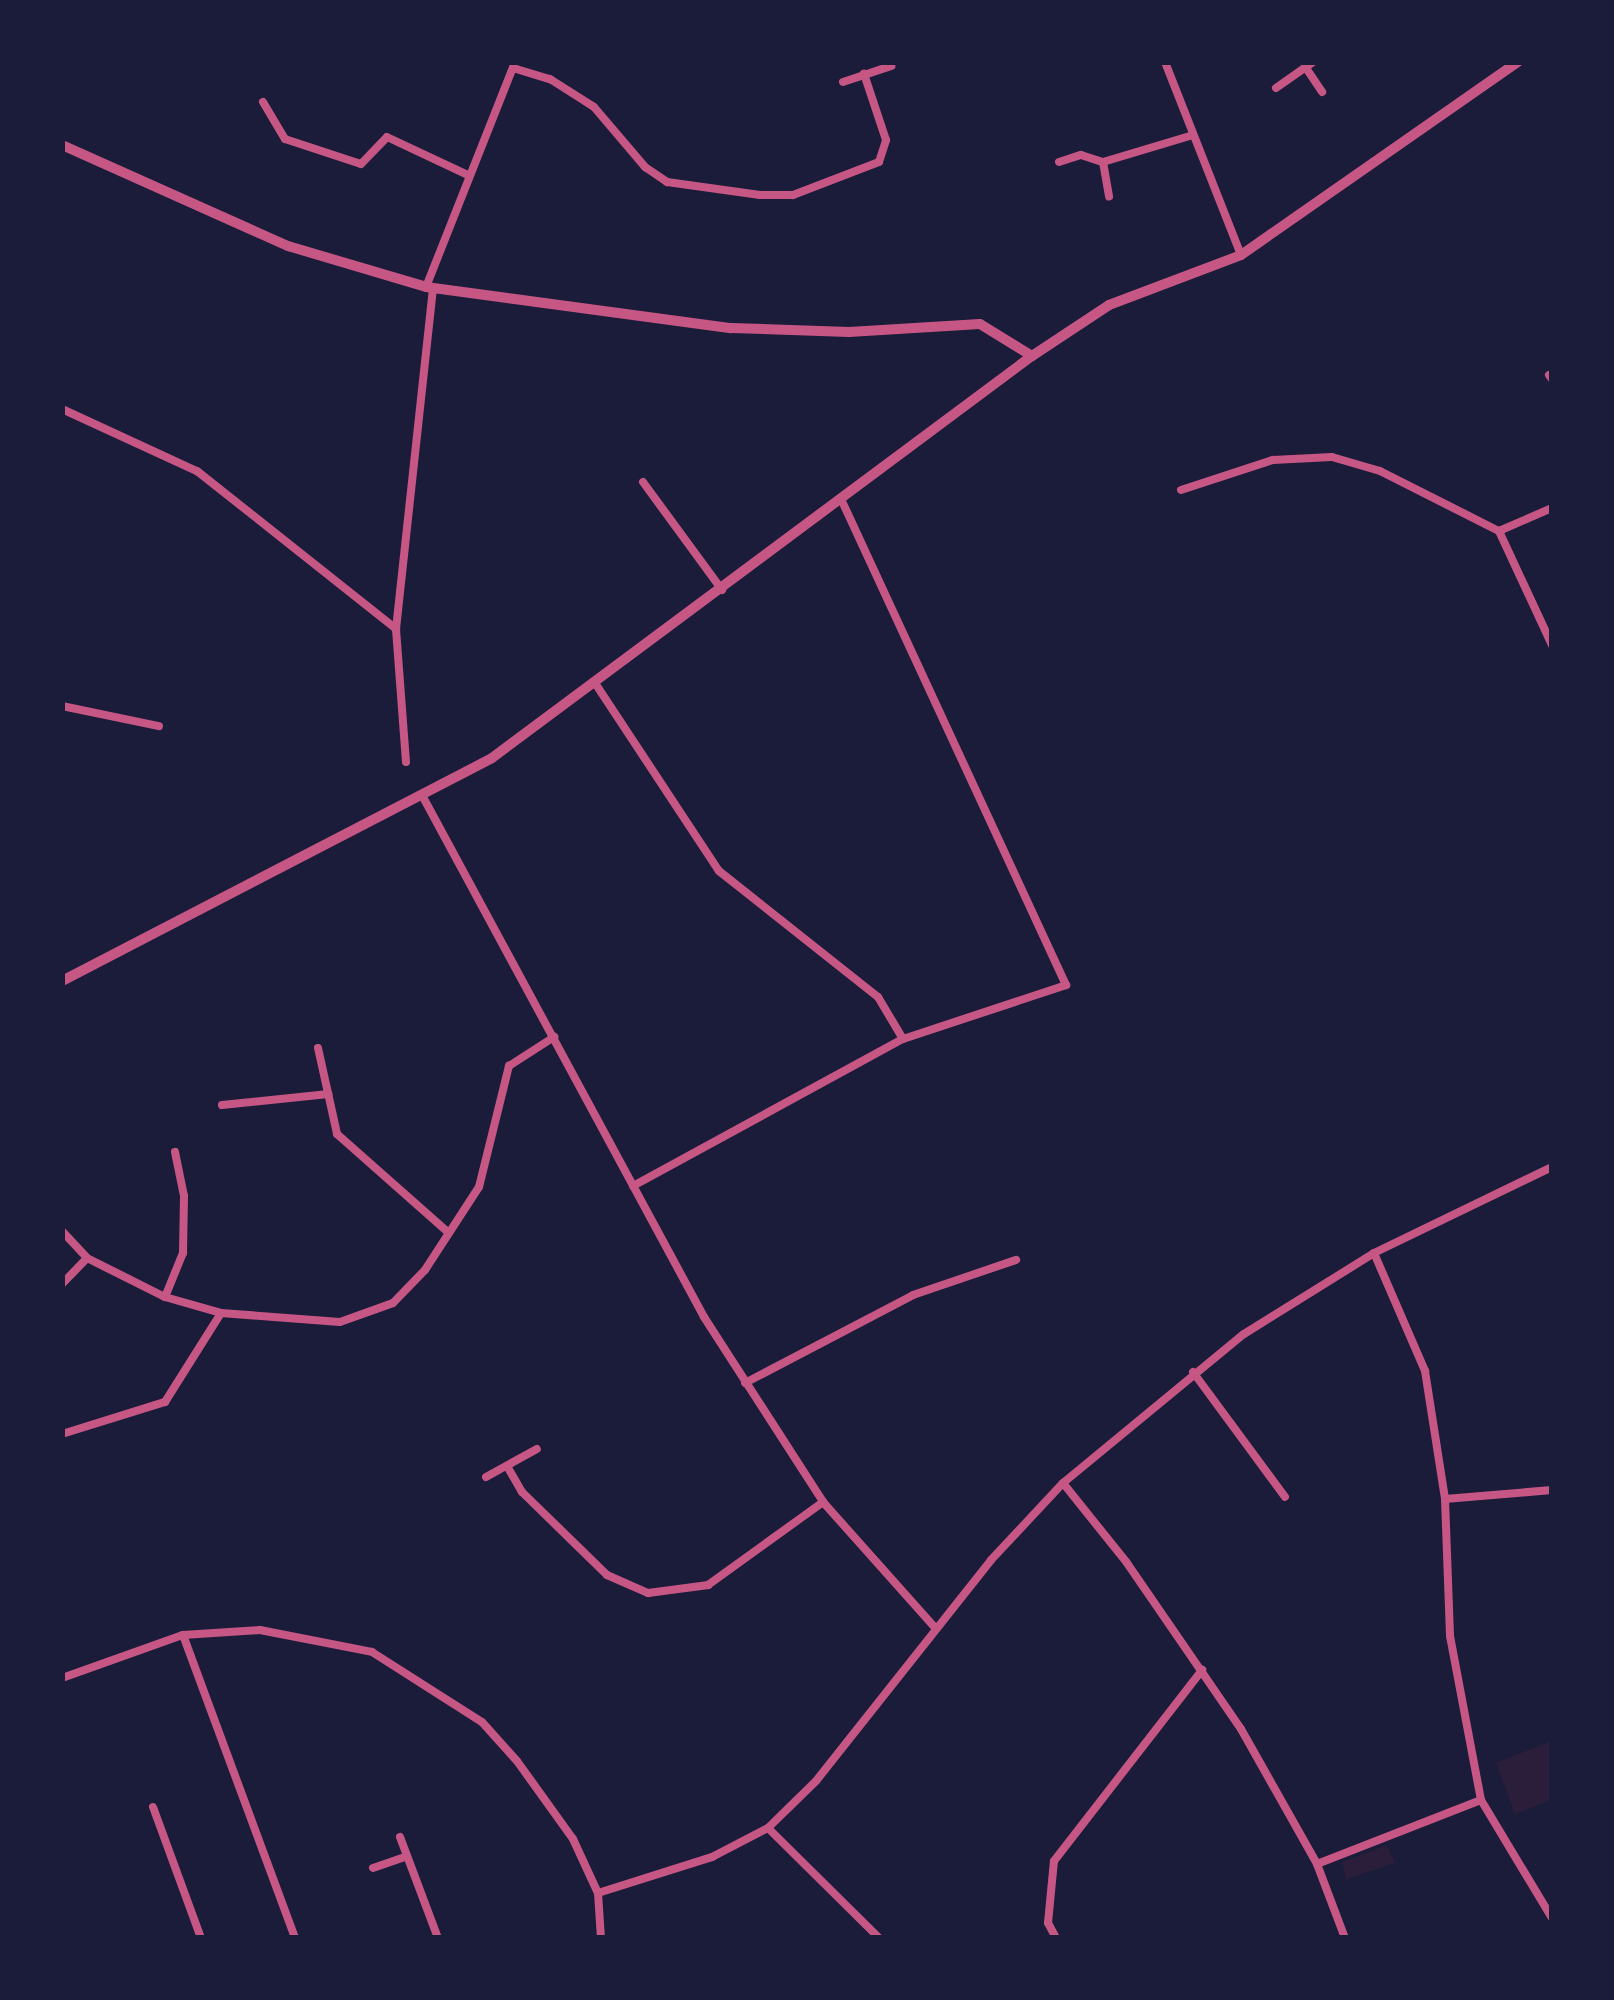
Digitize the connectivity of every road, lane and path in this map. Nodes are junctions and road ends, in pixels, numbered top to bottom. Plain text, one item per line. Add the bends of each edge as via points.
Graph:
1 (1165, 62) edge
2 (1518, 62) edge
3 (514, 65) edge
4 (1310, 65) edge
5 (891, 66) dead end
6 (864, 74) junction
7 (842, 82) dead end
8 (1276, 88) dead end
9 (1322, 92) dead end
10 (263, 102) dead end
11 (1193, 135) junction
12 (62, 145) edge
13 (1059, 162) dead end
14 (1103, 162) junction
15 (468, 175) junction
16 (1109, 196) dead end
17 (1241, 255) junction
18 (429, 288) junction
19 (1032, 356) junction
20 (62, 409) edge
21 (642, 482) dead end
22 (1181, 490) dead end
23 (842, 500) junction
24 (1552, 508) edge
25 (1499, 531) junction
26 (722, 590) junction
27 (396, 630) junction
28 (1552, 645) edge
29 (595, 683) junction
30 (62, 706) edge
31 (159, 726) dead end
32 (406, 762) dead end
33 (423, 797) junction
34 (62, 982) edge
35 (554, 1037) junction
36 (902, 1039) junction
37 (318, 1048) dead end
38 (328, 1094) junction
39 (222, 1104) dead end
40 (175, 1152) dead end
41 (1549, 1168) edge
42 (1552, 1179) edge
43 (634, 1186) junction
44 (62, 1232) edge
45 (449, 1233) junction
46 (1374, 1253) junction
47 (87, 1258) junction
48 (1016, 1260) dead end
49 (62, 1284) edge
50 (164, 1297) junction
51 (222, 1313) junction
52 (1194, 1372) junction
53 (746, 1383) junction
54 (62, 1434) edge
55 (538, 1449) dead end
56 (507, 1466) junction
57 (486, 1477) dead end
58 (1064, 1483) junction
59 (1552, 1490) edge
60 (1285, 1498) dead end
61 (1445, 1499) junction
62 (824, 1502) junction
63 (936, 1629) junction
64 (183, 1635) junction
65 (1202, 1670) junction
66 (62, 1678) edge
67 (1481, 1800) junction
68 (153, 1808) dead end
69 (768, 1828) junction
70 (400, 1838) dead end
71 (407, 1856) junction
72 (1316, 1864) junction
73 (373, 1868) dead end
74 (598, 1893) junction
75 (1552, 1918) edge
76 (201, 1938) edge
77 (296, 1938) edge
78 (438, 1938) edge
79 (602, 1938) edge
80 (879, 1938) edge
81 (1056, 1938) edge
82 (1344, 1938) edge

1 - 11 street
2 - 17 street
3 - 6 street via 594,107 644,167 667,182 793,196 879,162 886,140
3 - 15 street
4 - 8 street
4 - 9 street
5 - 6 street
6 - 7 street
10 - 15 street via 285,139 361,164 387,137
11 - 14 street
11 - 17 street
12 - 18 street via 288,246
13 - 14 street via 1081,155
14 - 16 street
15 - 18 street
17 - 19 street via 1110,305
18 - 19 street via 731,328 850,332 980,324
18 - 27 street
19 - 23 street
20 - 27 street via 197,471
21 - 26 street
22 - 25 street via 1273,460 1332,457 1380,471
23 - 26 street
23 - 36 street via 1066,985
24 - 25 street
25 - 28 street
26 - 29 street
27 - 32 street
29 - 33 street via 492,758
29 - 36 street via 718,871 878,996
30 - 31 street
33 - 34 street
33 - 35 street
35 - 43 street
35 - 45 street via 509,1066 479,1187
36 - 43 street
37 - 38 street
38 - 39 street
38 - 45 street via 336,1134
40 - 50 street via 184,1196 183,1253
41 - 42 street
41 - 46 street
43 - 53 street
44 - 47 street
45 - 51 street via 393,1302 340,1322
46 - 52 street
46 - 61 street via 1425,1371
47 - 49 street
47 - 50 street
48 - 53 street via 897,1302
50 - 51 street
51 - 54 street via 165,1402
52 - 58 street
52 - 60 street
53 - 62 street
55 - 56 street
56 - 57 street
56 - 62 street via 522,1492 607,1576 648,1593 708,1585
58 - 63 street
58 - 65 street
59 - 61 street
61 - 67 street via 1450,1636
62 - 63 street
63 - 69 street via 816,1780
64 - 66 street
64 - 74 street via 260,1630 313,1638 372,1652 429,1683 482,1722 517,1761 572,1839
64 - 77 street
65 - 72 street
65 - 81 street via 1054,1861 1048,1923
67 - 72 street
67 - 75 street
68 - 76 street
69 - 74 street via 712,1857
69 - 80 street
70 - 71 street
71 - 73 street
71 - 78 street
72 - 82 street
74 - 79 street

